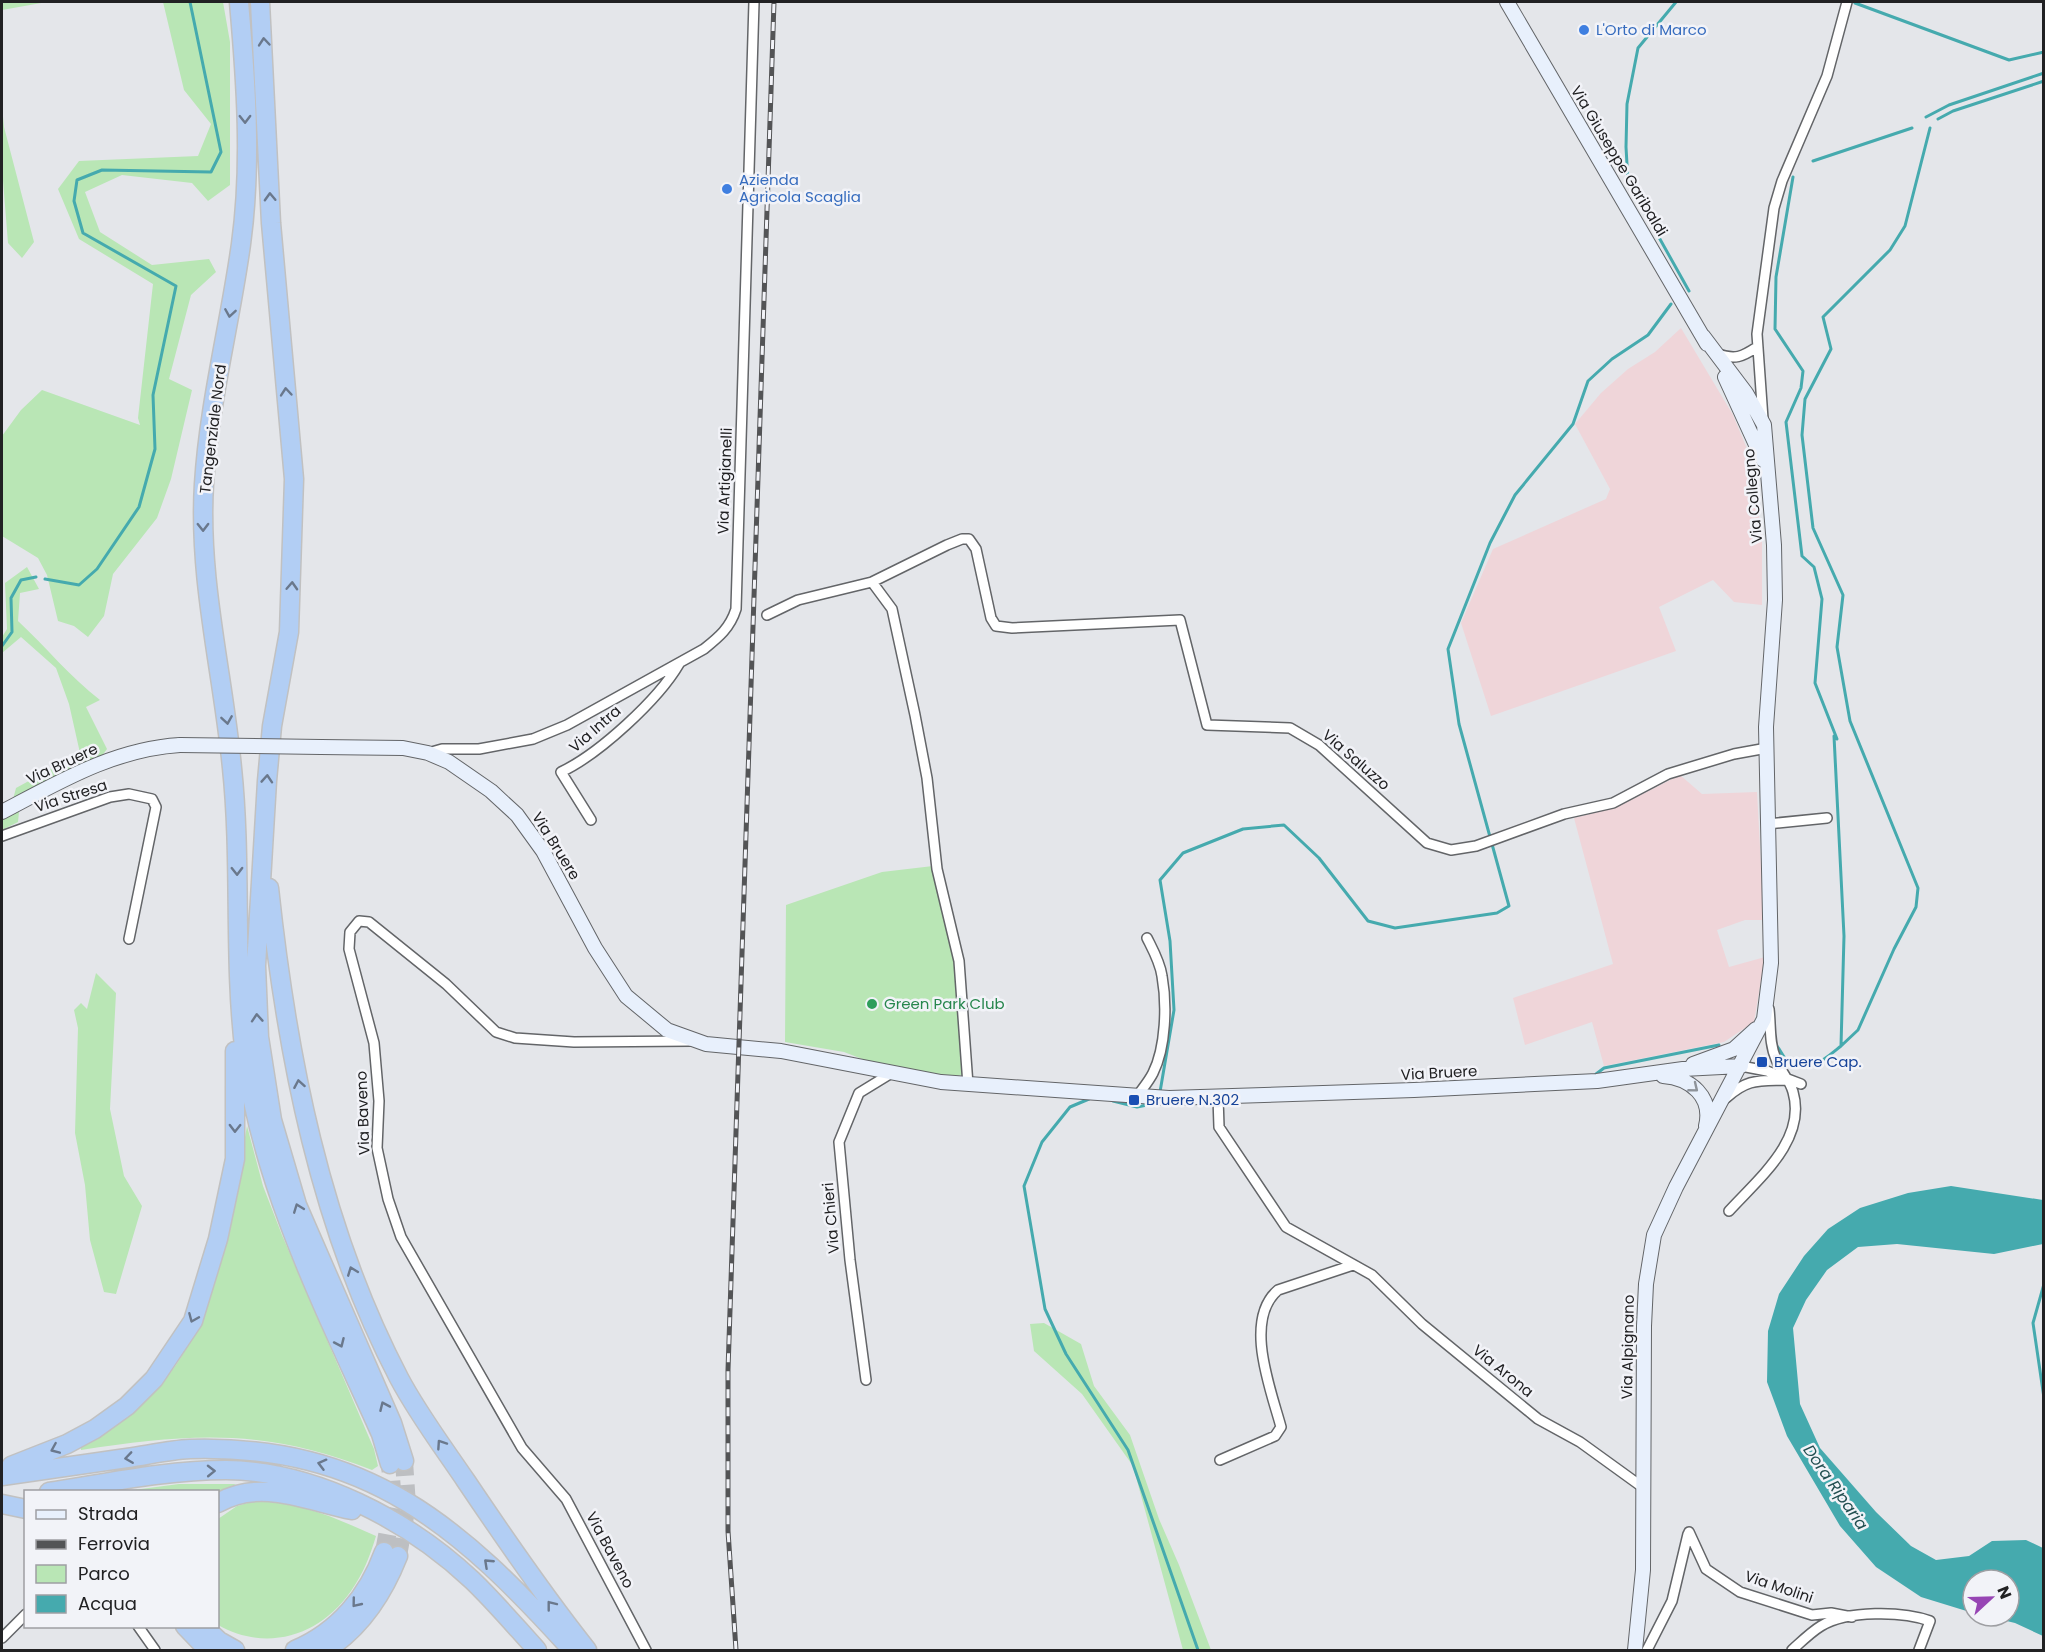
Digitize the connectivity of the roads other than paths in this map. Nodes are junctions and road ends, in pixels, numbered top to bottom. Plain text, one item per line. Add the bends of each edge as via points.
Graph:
1 (239, 2) edge
2 (260, 2) edge
3 (754, 2) edge
4 (1507, 2) edge
5 (1847, 2) edge
6 (1703, 336) junction
7 (1757, 347) junction
8 (1716, 354) junction
9 (1738, 400) junction
10 (1764, 425) junction
11 (1767, 470) junction
12 (872, 582) junction
13 (766, 615) dead end
14 (681, 662) junction
15 (1767, 748) junction
16 (428, 753) junction
17 (2, 812) edge
18 (1827, 818) dead end
19 (591, 820) dead end
20 (1767, 824) junction
21 (2, 836) edge
22 (264, 838) junction
23 (1147, 938) dead end
24 (129, 939) dead end
25 (238, 965) junction
26 (1768, 1001) junction
27 (1764, 1020) junction
28 (692, 1041) junction
29 (1741, 1066) junction
30 (1683, 1069) junction
31 (890, 1074) junction
32 (1643, 1075) junction
33 (1787, 1080) junction
34 (1801, 1084) dead end
35 (968, 1085) junction
36 (1138, 1095) junction
37 (1218, 1097) junction
38 (1720, 1104) junction
39 (1703, 1136) junction
40 (1729, 1211) dead end
41 (1353, 1265) junction
42 (866, 1380) dead end
43 (1220, 1460) dead end
44 (2, 1469) edge
45 (2, 1476) edge
46 (1645, 1489) junction
47 (56, 1490) edge
48 (24, 1495) edge
49 (2, 1498) edge
50 (219, 1502) edge
51 (2, 1504) edge
52 (24, 1509) edge
53 (381, 1516) junction
54 (24, 1616) edge
55 (1852, 1617) junction
56 (139, 1628) edge
57 (187, 1628) edge
58 (205, 1628) edge
59 (2, 1638) edge
60 (155, 1650) edge
61 (208, 1650) edge
62 (235, 1650) edge
63 (295, 1650) edge
64 (326, 1650) edge
65 (537, 1650) edge
66 (572, 1650) edge
67 (587, 1650) edge
68 (646, 1650) edge
69 (1635, 1650) edge
70 (1647, 1650) edge
71 (1792, 1650) edge
72 (1919, 1650) edge

1 -> 25 highway, Tangenziale Nord via 245,94 245,190 241,241 207,453 203,519 204,575 237,812
22 -> 2 highway via 269,753 289,632 294,479 272,235
3 - 14 street, Via Artigianelli via 736,609 724,633
4 - 6 street, Via Giuseppe Garibaldi
5 - 7 street, Via Collegno via 1827,76 1774,208
6 - 8 street
6 - 9 street
7 - 8 street via 1743,357
7 - 10 street, Via Collegno
8 - 10 street via 1746,393
9 - 10 street
9 - 11 street
10 - 11 street, Via Collegno
11 - 15 street, Via Collegno via 1775,600
12 - 13 street via 798,600
12 - 15 street, Via Saluzzo via 947,545 969,539 976,549 996,626 1180,620 1207,725 1290,728 1319,746 1427,843 1451,850 1490,841 1564,814 1613,803 1668,774
12 - 35 street via 892,609 915,715 937,868 959,961
14 - 16 street, Via Artigianelli via 567,725 532,739
14 - 19 street, Via Intra via 668,683 592,755 561,772
15 - 20 street, Via Collegno
16 - 17 street, Via Bruere, bridge via 402,748 180,745 145,749 96,764
16 - 28 street, Via Bruere via 467,774 517,815 543,851 595,948 626,996 656,1023
18 - 20 street
20 - 26 street, Via Collegno via 1771,963
21 - 24 street, Via Stresa via 111,797 129,794 152,799 156,807
25 -> 22 highway via 245,1053 260,1136 272,1177 294,1238 397,1463 392,1423 297,1205 272,1120 256,1000
67 -> 22 highway via 539,1590 417,1408 369,1314 331,1212 312,1144 274,939
23 - 36 street via 1162,977 1161,1047 1154,1072
25 -> 44 highway via 234,1007 235,1159 218,1239 193,1321 154,1379 127,1406 67,1444
26 - 27 street, Via Collegno
26 - 33 street, Via Collegno via 1775,1057
27 - 29 street, Via Collegno
27 - 30 street via 1734,1049
28 - 31 street, Via Bruere via 781,1051
28 - 68 street, Via Baveno via 574,1042 515,1038 496,1032 446,984 369,922 359,921 350,932 349,949 374,1043 379,1101 377,1148 401,1237 522,1448 566,1498
29 - 30 street, Via Bruere
29 - 33 street
29 - 38 street, Via Alpignano
30 - 32 street, Via Bruere
31 - 35 street, Via Bruere
31 - 42 street, Via Chieri via 859,1093 839,1142
32 - 37 street, Via Bruere via 1473,1088
32 -> 39 street via 1673,1077 1699,1090 1707,1109
33 - 34 street
33 - 38 street via 1753,1081 1740,1086
33 - 40 street, Via Collegno via 1796,1109 1794,1127 1780,1154
35 - 36 street, Via Bruere
36 - 37 street, Via Bruere
37 - 41 street, Via Arona via 1219,1127 1286,1227
38 - 39 street, Via Alpignano
39 - 46 street, Via Alpignano via 1654,1234 1644,1326
41 - 43 street via 1278,1290 1269,1298 1262,1320 1262,1355 1281,1427 1275,1436
41 - 46 street, Via Arona via 1372,1275 1422,1324 1538,1419 1580,1442
66 -> 45 highway via 518,1591 447,1527 353,1474 320,1463 278,1454 188,1449
46 - 69 street, Via Alpignano via 1643,1570
47 -> 53 highway via 191,1471 229,1470 260,1473 318,1488
48 - 49 highway
50 - 53 highway via 234,1494 276,1491
51 - 52 highway
53 - 65 highway via 397,1523 471,1580
54 - 59 street
55 - 70 street, Via Molini via 1812,1615 1740,1592 1706,1569 1689,1532 1672,1601
55 - 71 street, Via Molini via 1822,1625
55 - 72 street, Via Molini via 1903,1614 1930,1621
56 - 60 street
57 - 61 highway
58 - 62 highway
64 -> 63 highway via 349,1633 379,1596 391,1554 358,1602 320,1637

